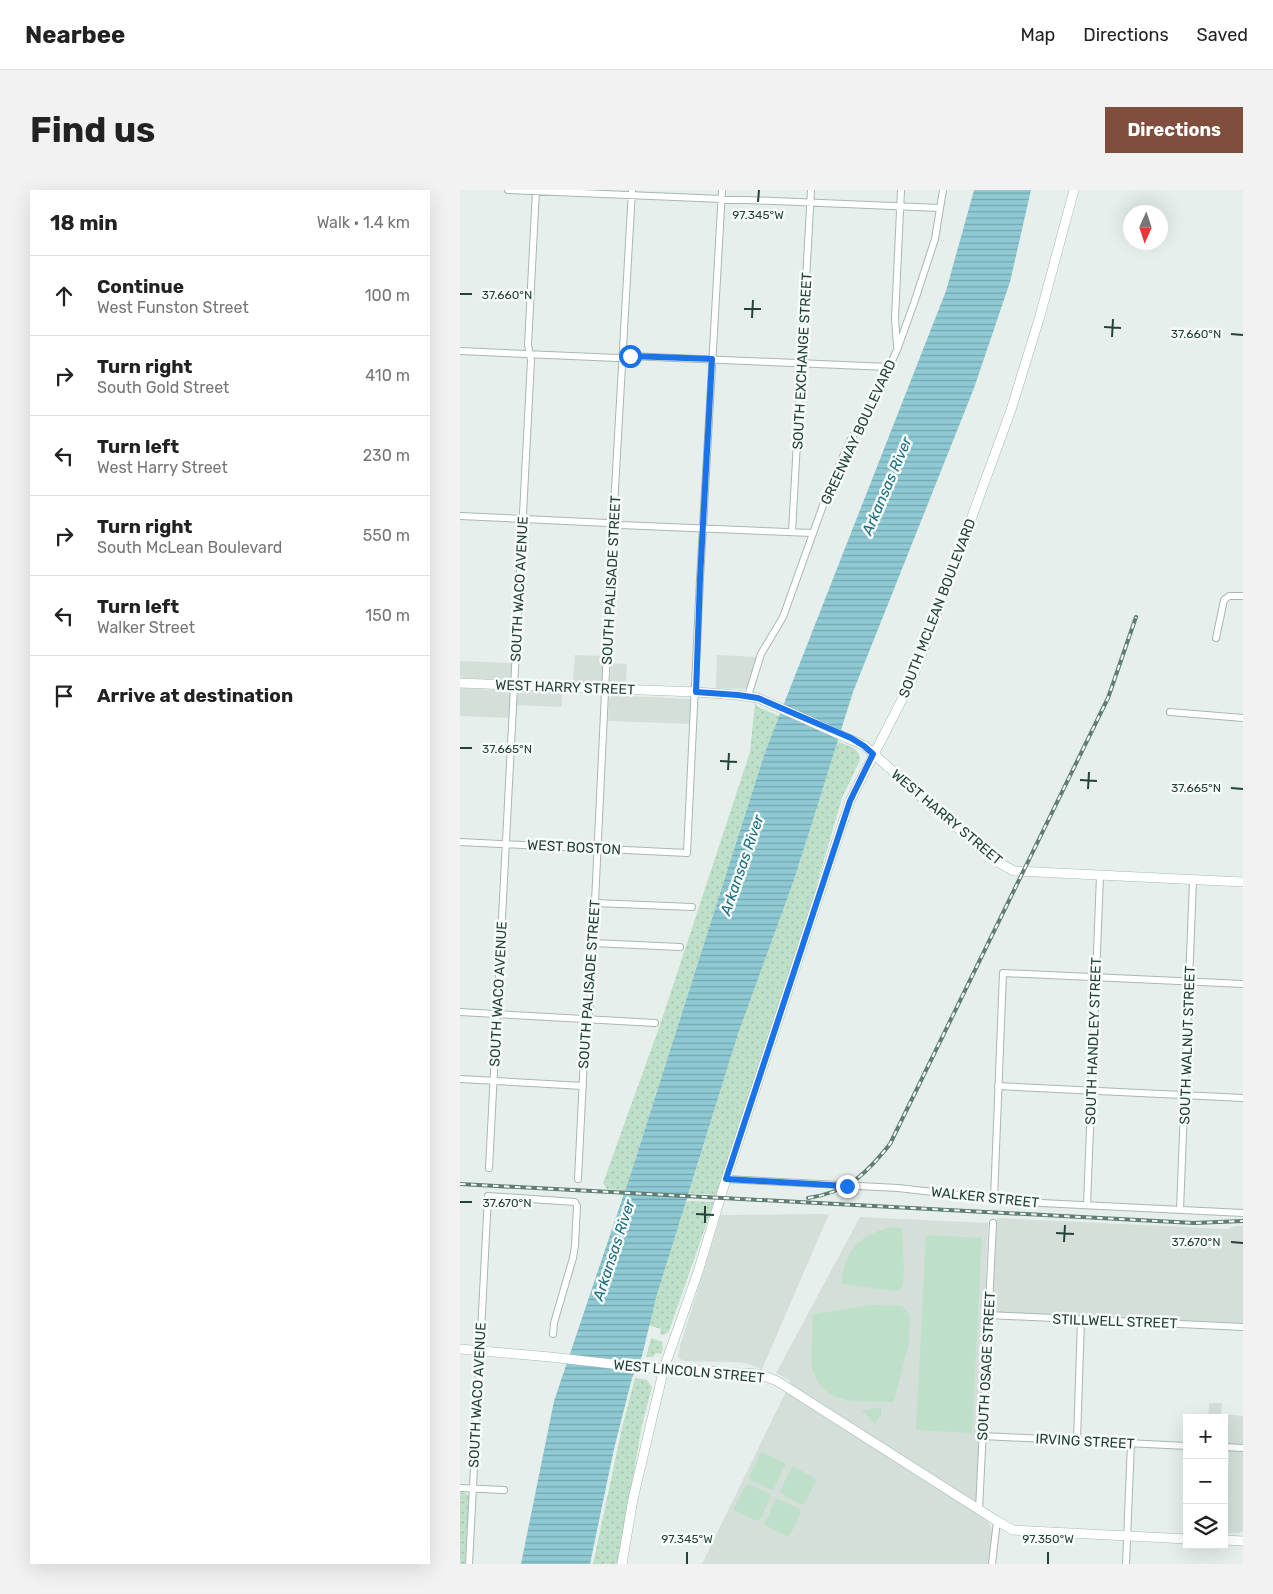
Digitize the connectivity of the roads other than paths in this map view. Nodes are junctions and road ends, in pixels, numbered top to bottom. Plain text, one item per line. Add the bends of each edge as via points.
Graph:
1 (508, 190) edge
2 (536, 190) edge
3 (722, 190) edge
4 (811, 190) edge
5 (902, 190) edge
6 (943, 190) edge
7 (1074, 190) edge
8 (632, 192) edge
9 (721, 199) junction
10 (810, 203) junction
11 (901, 206) junction
12 (940, 208) junction
13 (897, 350) junction
14 (460, 351) edge
15 (529, 354) junction
16 (622, 357) junction
17 (712, 359) junction
18 (802, 362) junction
19 (889, 367) junction
20 (460, 516) edge
21 (523, 518) junction
22 (613, 524) junction
23 (702, 529) junction
24 (792, 532) junction
25 (812, 533) junction
26 (1243, 596) edge
27 (1216, 638) dead end
28 (460, 683) edge
29 (513, 685) junction
30 (605, 689) junction
31 (696, 692) junction
32 (748, 696) junction
33 (1170, 712) dead end
34 (1243, 718) edge
35 (873, 754) junction
36 (460, 842) edge
37 (506, 844) junction
38 (597, 848) junction
39 (1100, 876) junction
40 (1193, 880) junction
41 (1243, 882) edge
42 (595, 903) junction
43 (692, 907) dead end
44 (593, 943) junction
45 (680, 947) dead end
46 (1096, 977) junction
47 (1189, 981) junction
48 (1243, 984) edge
49 (460, 1012) edge
50 (498, 1014) junction
51 (588, 1019) junction
52 (655, 1023) dead end
53 (460, 1079) edge
54 (494, 1081) junction
55 (583, 1086) junction
56 (998, 1086) junction
57 (1091, 1091) junction
58 (1185, 1096) junction
59 (1243, 1098) edge
60 (489, 1168) dead end
61 (578, 1179) dead end
62 (726, 1179) junction
63 (994, 1200) junction
64 (1087, 1205) junction
65 (1180, 1210) junction
66 (1243, 1213) edge
67 (992, 1223) dead end
68 (988, 1315) junction
69 (1082, 1320) junction
70 (1243, 1326) edge
71 (553, 1334) dead end
72 (460, 1349) edge
73 (479, 1350) junction
74 (664, 1368) junction
75 (982, 1436) junction
76 (1077, 1440) junction
77 (1131, 1443) junction
78 (1183, 1446) edge
79 (1228, 1447) edge
80 (1243, 1448) edge
81 (460, 1488) edge
82 (472, 1489) junction
83 (504, 1490) dead end
84 (980, 1510) junction
85 (997, 1521) junction
86 (1127, 1536) junction
87 (1183, 1539) edge
88 (1228, 1540) edge
89 (1243, 1541) edge
90 (469, 1564) edge
91 (622, 1564) edge
92 (992, 1564) edge
93 (1126, 1564) edge

1 - 2 street
2 - 8 street
2 - 15 street, SOUTH WACO AVENUE
3 - 9 street
4 - 10 street, SOUTH EXCHANGE STREET
5 - 11 street
6 - 12 street, GREENWAY BOULEVARD
7 - 35 street, SOUTH MCLEAN BOULEVARD via 1040,316 1008,417 912,680
8 - 9 street
8 - 16 street, SOUTH PALISADE STREET
9 - 10 street
9 - 17 street
10 - 11 street
10 - 18 street, SOUTH EXCHANGE STREET
11 - 12 street
11 - 13 street via 895,318
12 - 13 street, GREENWAY BOULEVARD via 934,239
13 - 19 street, GREENWAY BOULEVARD
14 - 15 street
15 - 16 street
15 - 21 street, SOUTH WACO AVENUE
16 - 17 street
16 - 22 street, SOUTH PALISADE STREET
17 - 18 street
17 - 23 street
18 - 19 street
18 - 24 street, SOUTH EXCHANGE STREET
19 - 25 street, GREENWAY BOULEVARD via 850,441
20 - 21 street
21 - 22 street
21 - 29 street, SOUTH WACO AVENUE
22 - 23 street
22 - 30 street, SOUTH PALISADE STREET
23 - 24 street
23 - 31 street
24 - 25 street
25 - 32 street, GREENWAY BOULEVARD via 783,617 761,654
26 - 27 street via 1229,596 1224,600
28 - 29 street, WEST HARRY STREET
29 - 30 street, WEST HARRY STREET
29 - 37 street, SOUTH WACO AVENUE
30 - 31 street, WEST HARRY STREET
30 - 38 street, SOUTH PALISADE STREET
31 - 32 street, WEST HARRY STREET
31 - 38 street, WEST BOSTON via 688,853
32 - 35 street, WEST HARRY STREET via 851,738
33 - 34 street
35 - 39 street, WEST HARRY STREET via 1001,864 1014,871
35 - 62 street, SOUTH MCLEAN BOULEVARD via 850,801
36 - 37 street, WEST BOSTON
37 - 38 street, WEST BOSTON
37 - 50 street, SOUTH WACO AVENUE
38 - 42 street, SOUTH PALISADE STREET
39 - 40 street, WEST HARRY STREET
39 - 46 street, SOUTH HANDLEY STREET
40 - 41 street, WEST HARRY STREET
40 - 47 street, SOUTH WALNUT STREET
42 - 43 street
42 - 44 street, SOUTH PALISADE STREET
44 - 45 street
44 - 51 street, SOUTH PALISADE STREET
46 - 47 street
46 - 56 street via 1003,973
46 - 57 street, SOUTH HANDLEY STREET
47 - 48 street
47 - 58 street, SOUTH WALNUT STREET
49 - 50 street
50 - 51 street
50 - 54 street, SOUTH WACO AVENUE
51 - 52 street
51 - 55 street, SOUTH PALISADE STREET
53 - 54 street
54 - 55 street
54 - 60 street, SOUTH WACO AVENUE
55 - 61 street, SOUTH PALISADE STREET
56 - 57 street
56 - 63 street
57 - 58 street
57 - 64 street, SOUTH HANDLEY STREET
58 - 59 street
58 - 65 street, SOUTH WALNUT STREET
62 - 63 street, WALKER STREET via 898,1188
62 - 74 street, SOUTH MCLEAN BOULEVARD
63 - 64 street, WALKER STREET
64 - 65 street, WALKER STREET
65 - 66 street, WALKER STREET
67 - 68 street, SOUTH OSAGE STREET
68 - 69 street, STILLWELL STREET
68 - 75 street, SOUTH OSAGE STREET
69 - 70 street, STILLWELL STREET
69 - 76 street
71 - 73 street, SOUTH WACO AVENUE via 573,1258 577,1206 574,1202 488,1196
72 - 73 street, WEST LINCOLN STREET
73 - 74 street, WEST LINCOLN STREET
73 - 82 street, SOUTH WACO AVENUE
74 - 84 street, WEST LINCOLN STREET via 750,1373 771,1378
74 - 91 street, SOUTH MCLEAN BOULEVARD via 632,1499
75 - 76 street, IRVING STREET
75 - 84 street, SOUTH OSAGE STREET
76 - 77 street, IRVING STREET
77 - 78 street, IRVING STREET
77 - 86 street
79 - 80 street
81 - 82 street
82 - 83 street
82 - 90 street, SOUTH WACO AVENUE
84 - 85 street, WEST LINCOLN STREET
85 - 86 street, WEST LINCOLN STREET via 1013,1530
85 - 92 street
86 - 87 street, WEST LINCOLN STREET
86 - 93 street
88 - 89 street

